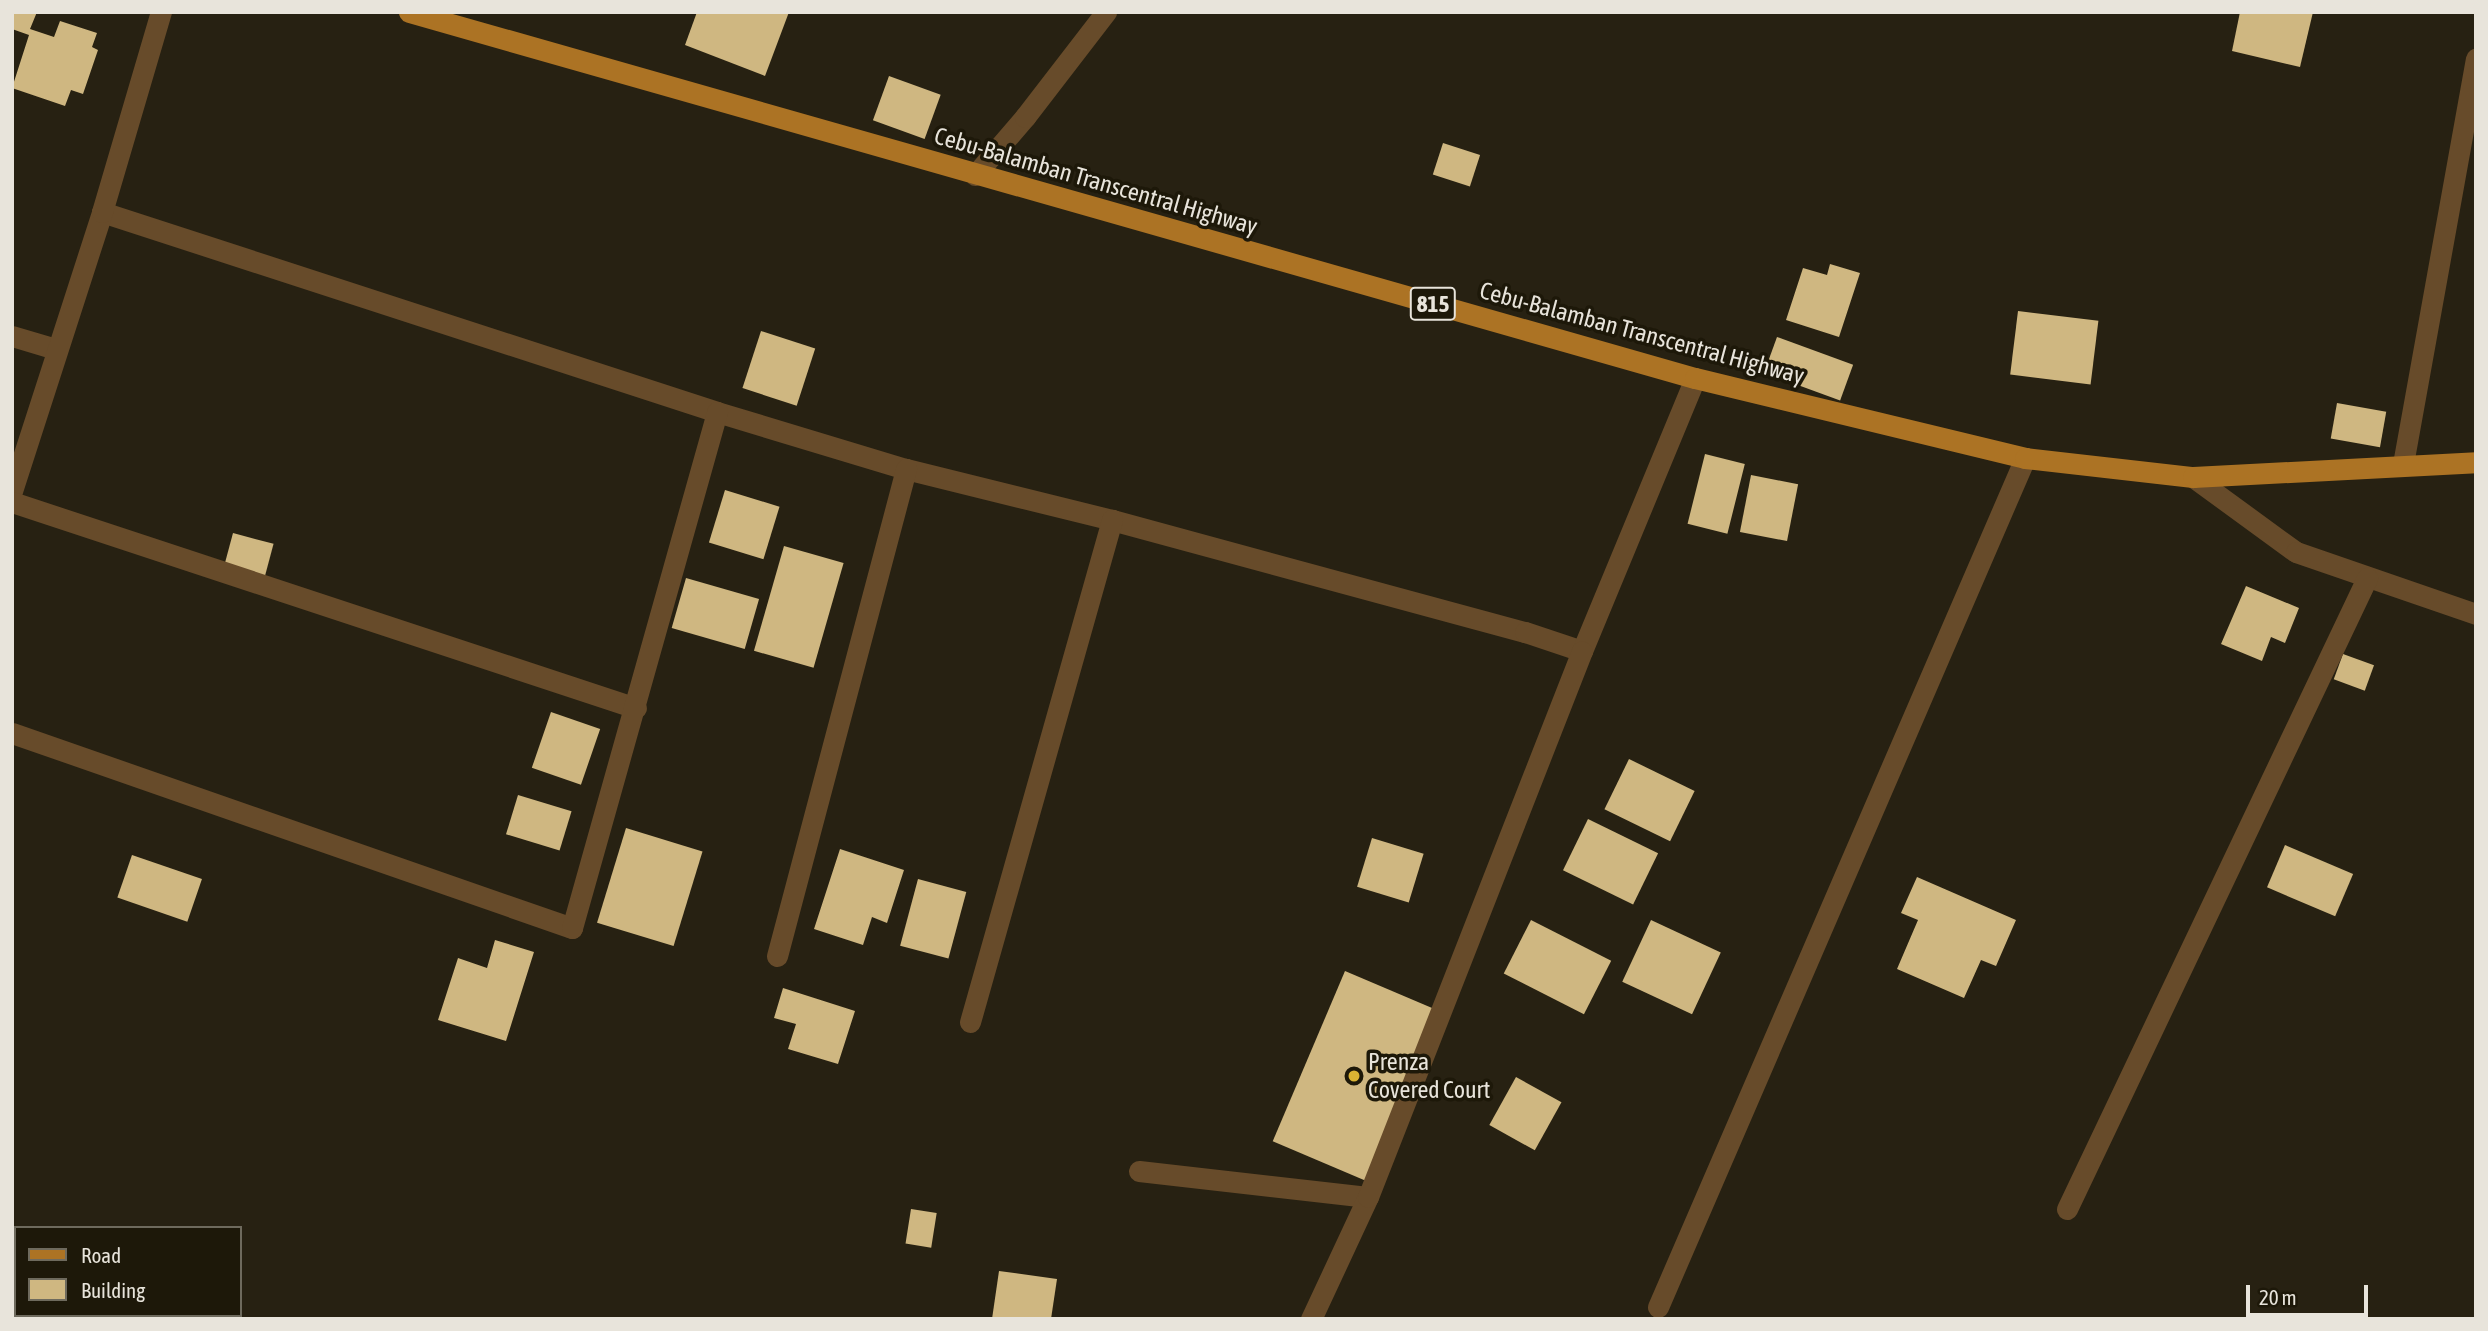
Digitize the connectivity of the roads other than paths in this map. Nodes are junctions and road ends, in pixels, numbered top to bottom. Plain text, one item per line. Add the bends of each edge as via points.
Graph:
1 (161, 12) edge
2 (409, 12) edge
3 (1106, 12) edge
4 (2476, 59) edge
5 (975, 175) junction
6 (102, 212) junction
7 (12, 336) edge
8 (56, 349) junction
9 (1695, 378) junction
10 (717, 412) junction
11 (2025, 458) junction
12 (2476, 462) edge
13 (2403, 464) junction
14 (906, 469) junction
15 (2193, 477) junction
16 (12, 491) edge
17 (12, 502) edge
18 (1112, 520) junction
19 (2367, 578) junction
20 (2476, 614) edge
21 (1582, 651) junction
22 (636, 708) junction
23 (12, 733) edge
24 (777, 956) dead end
25 (970, 1022) dead end
26 (1139, 1171) dead end
27 (1368, 1197) junction
28 (2067, 1209) dead end
29 (1658, 1307) dead end
30 (1311, 1319) edge

1 - 6 street
2 - 5 main road, Cebu-Balamban Transcentral Highway / 815
3 - 5 street
4 - 13 street
5 - 9 main road, Cebu-Balamban Transcentral Highway / 815
6 - 8 street
6 - 10 street
7 - 8 street
8 - 16 street
9 - 11 main road, Cebu-Balamban Transcentral Highway / 815
9 - 21 street
10 - 14 street
10 - 22 street
11 - 15 main road, Cebu-Balamban Transcentral Highway / 815
11 - 29 street
12 - 13 main road, Cebu-Balamban Transcentral Highway / 815
13 - 15 main road, Cebu-Balamban Transcentral Highway / 815
14 - 18 street
14 - 24 street
15 - 19 street via 2296,552
17 - 22 street
18 - 21 street
18 - 25 street
19 - 20 street
19 - 28 street
21 - 27 street
22 - 23 street via 572,928
26 - 27 street
27 - 30 street

